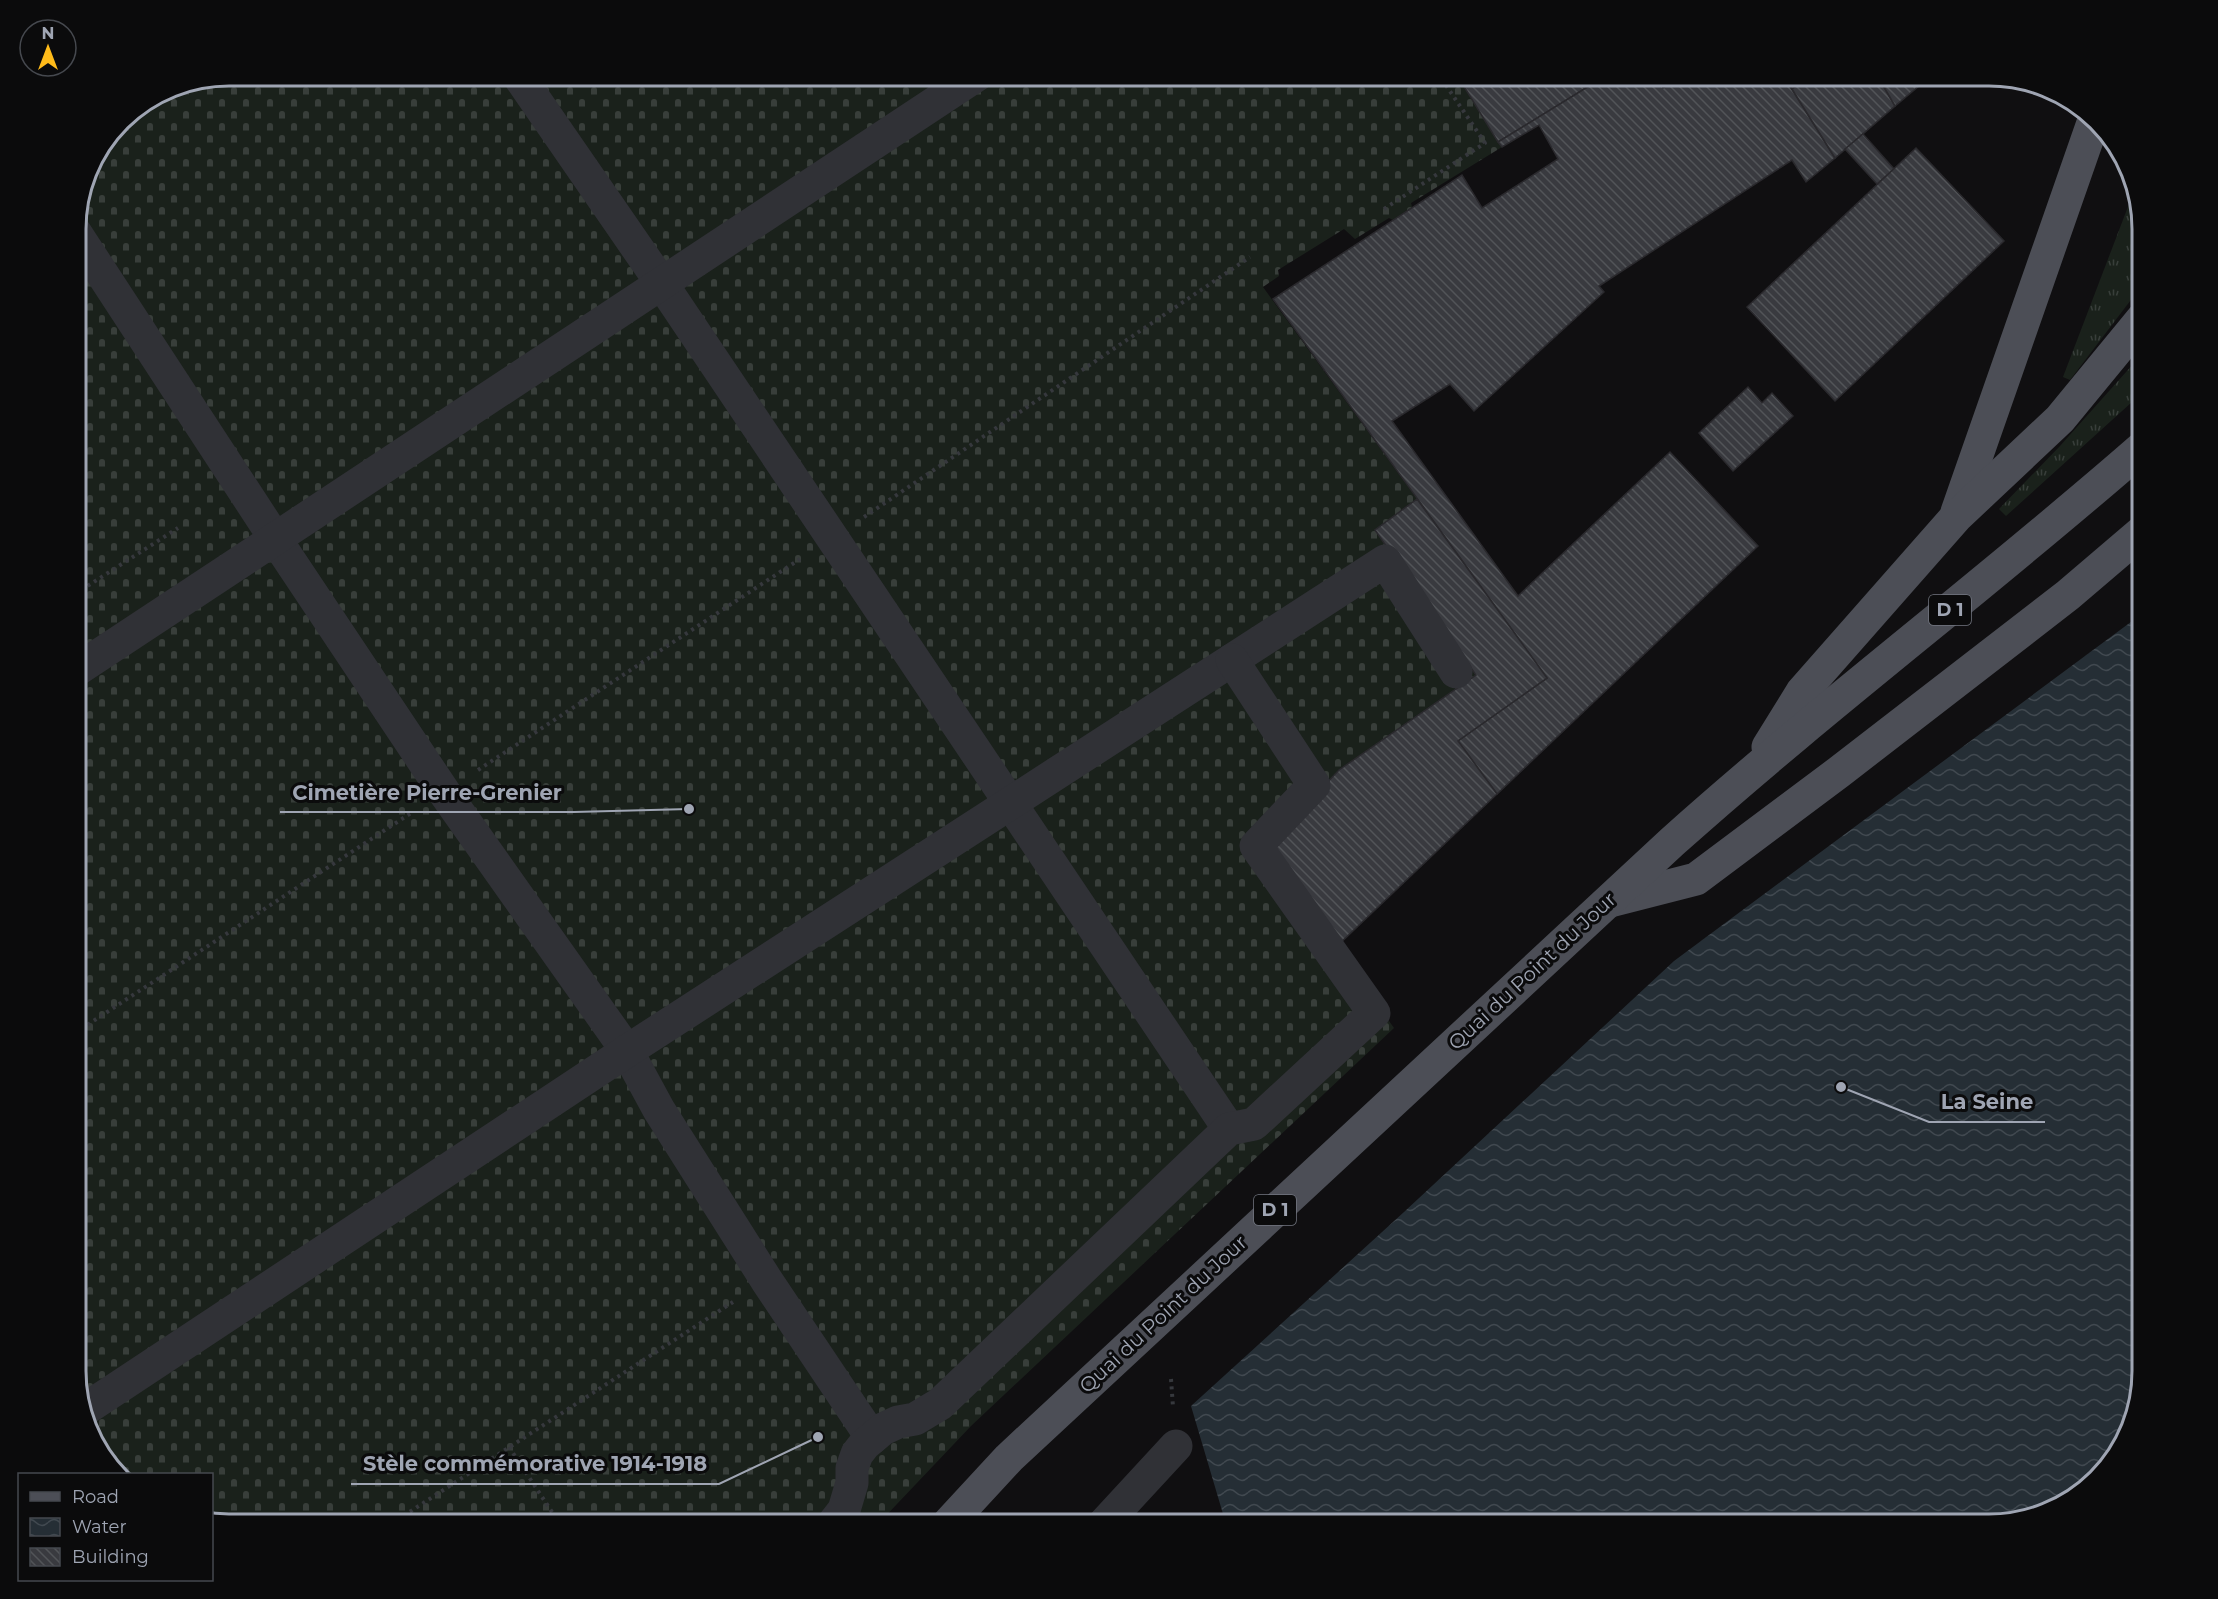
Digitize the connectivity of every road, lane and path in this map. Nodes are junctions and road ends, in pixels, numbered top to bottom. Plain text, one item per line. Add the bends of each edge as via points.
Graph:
1 (525, 85) edge
2 (962, 85) edge
3 (1446, 85) edge
4 (2091, 127) edge
5 (1384, 209) dead end
6 (86, 249) edge
7 (1250, 257) dead end
8 (662, 284) junction
9 (2132, 331) edge
10 (2132, 457) edge
11 (1956, 517) junction
12 (178, 528) dead end
13 (831, 539) junction
14 (276, 540) junction
15 (2132, 540) edge
16 (86, 587) edge
17 (1232, 660) junction
18 (86, 664) edge
19 (1456, 672) dead end
20 (1754, 769) junction
21 (444, 792) junction
22 (1012, 804) junction
23 (1607, 901) junction
24 (86, 1026) edge
25 (627, 1051) junction
26 (1229, 1129) junction
27 (767, 1281) junction
28 (90, 1406) edge
29 (872, 1438) junction
30 (1176, 1446) dead end
31 (510, 1447) junction
32 (406, 1514) edge
33 (554, 1514) edge
34 (841, 1514) edge
35 (957, 1514) edge
36 (1113, 1514) edge

1 - 8 lane
2 - 8 lane
3 - 5 path via 1485,143
4 - 11 main road
6 - 14 lane
7 - 13 path
8 - 13 lane
8 - 14 lane
9 - 11 main road via 2060,419
10 - 20 main road, Quai du Point du Jour / D 1
11 - 20 main road via 1802,692
12 - 16 path
13 - 21 path
13 - 22 lane
14 - 18 lane
14 - 21 lane
15 - 23 main road via 2068,595 1696,879
17 - 19 lane via 1386,561
17 - 22 lane
17 - 26 lane via 1314,785 1256,846 1374,1013 1254,1124
20 - 23 main road, Quai du Point du Jour / D 1
21 - 24 path
21 - 25 lane
22 - 25 lane
22 - 26 lane
23 - 35 main road, Quai du Point du Jour / D 1 via 1009,1458
25 - 27 lane via 659,1110
25 - 28 lane
26 - 29 lane via 940,1404
27 - 29 lane
27 - 31 path
29 - 34 lane via 857,1454
30 - 36 lane
31 - 32 path
31 - 33 path

